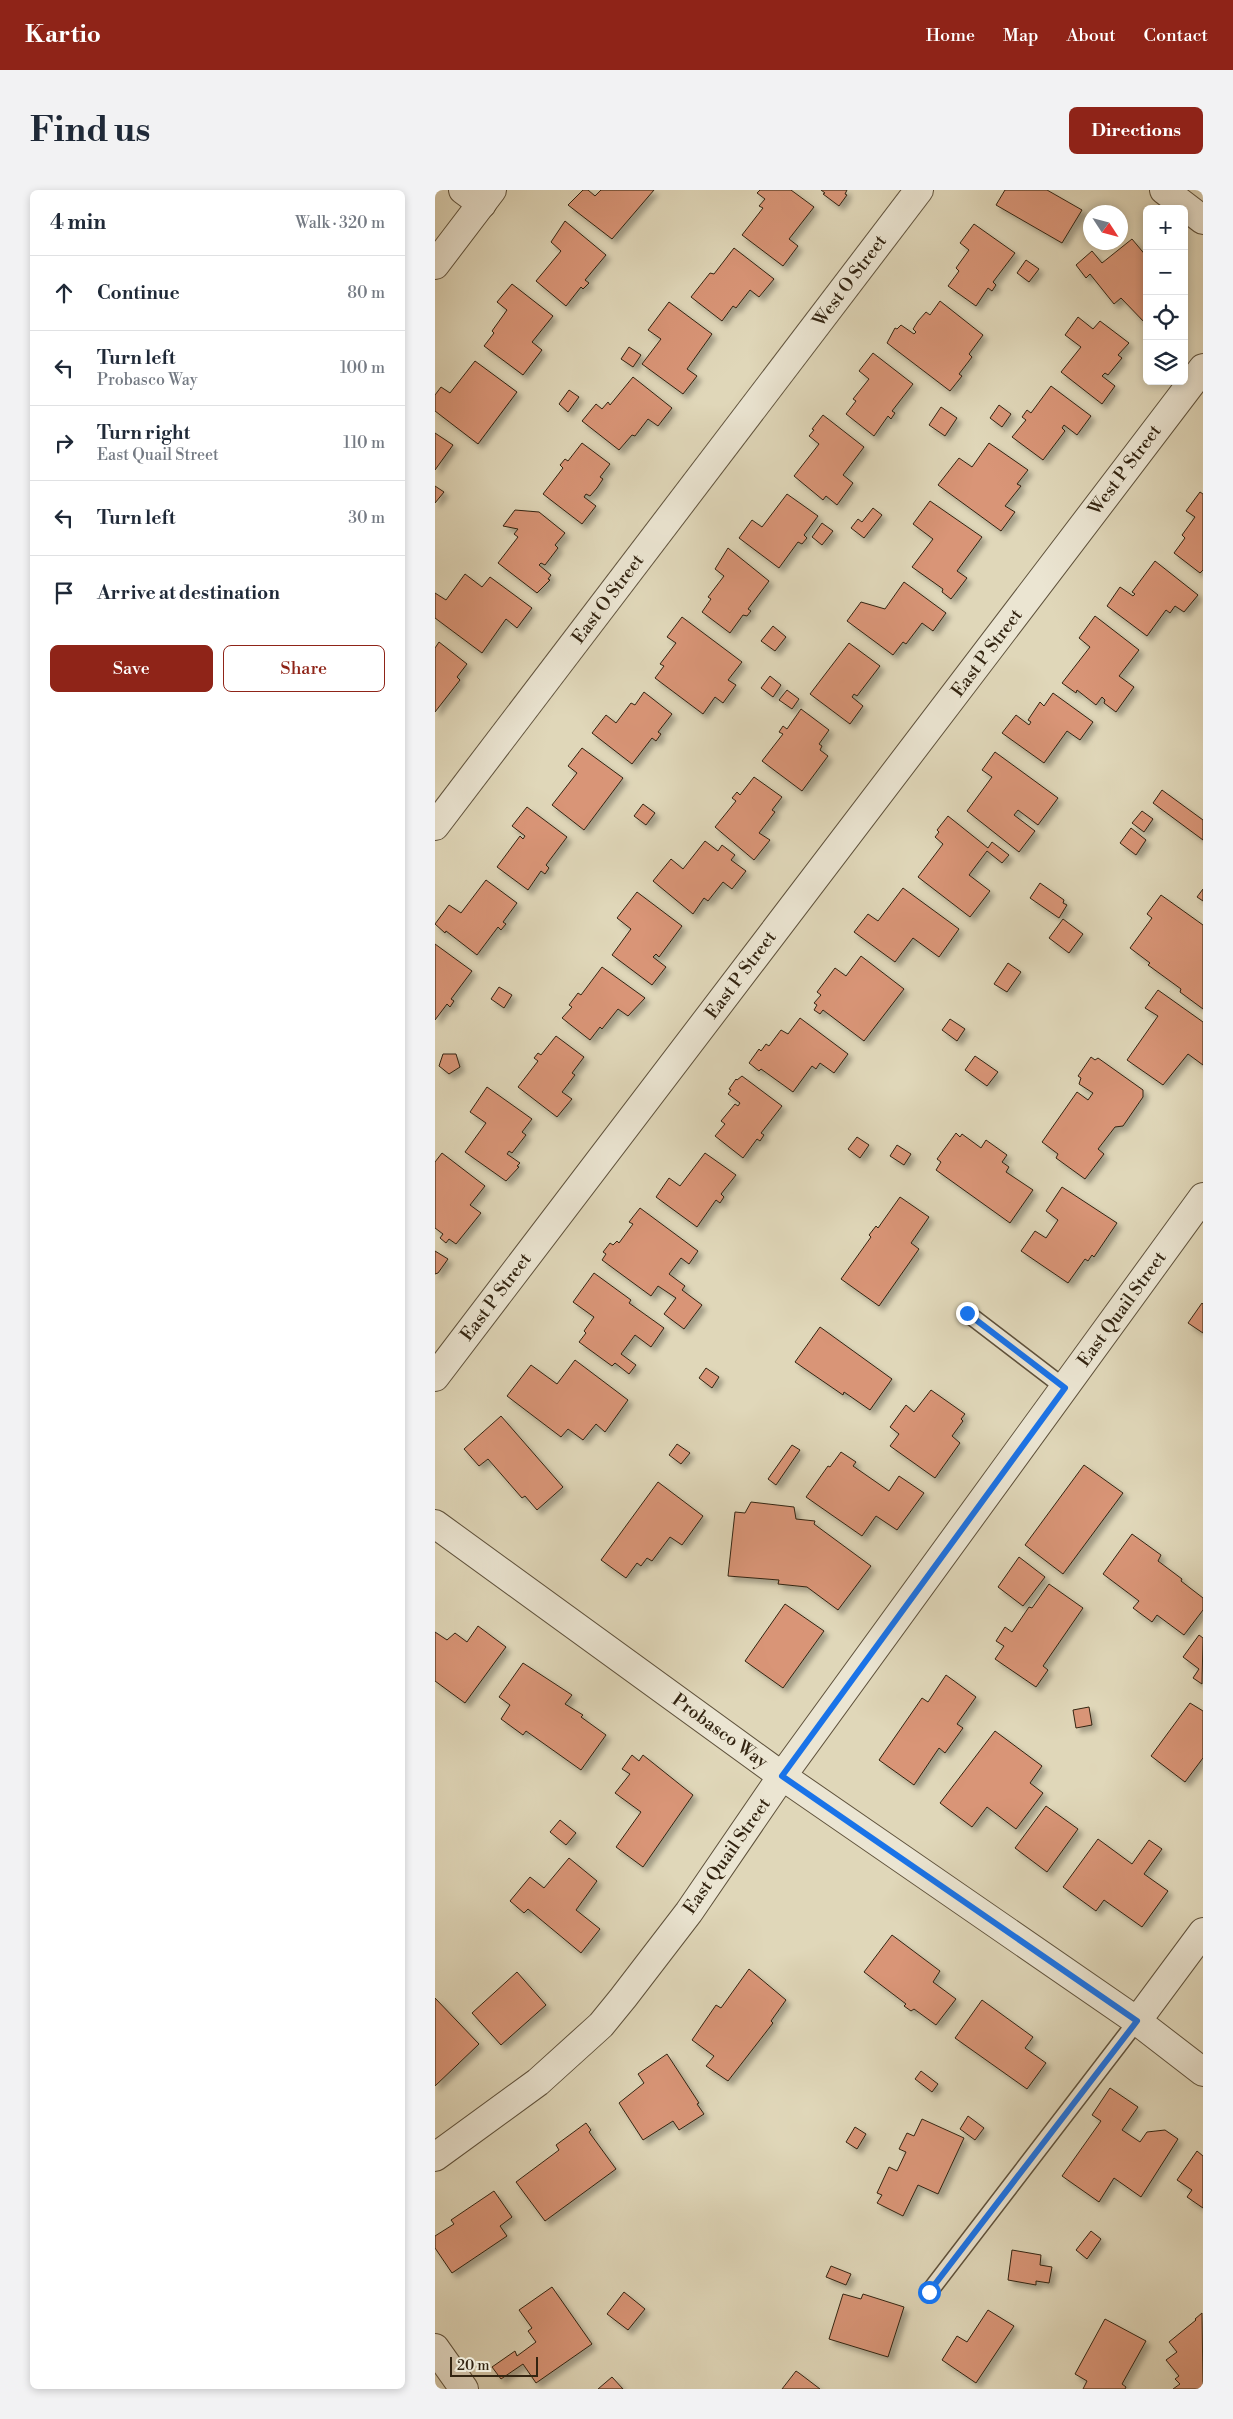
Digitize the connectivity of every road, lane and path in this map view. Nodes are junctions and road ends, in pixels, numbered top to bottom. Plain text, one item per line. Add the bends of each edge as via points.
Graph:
1 (919, 190) edge
2 (1164, 190) edge
3 (479, 195) edge
4 (1203, 220) edge
5 (435, 266) edge
6 (1203, 368) edge
7 (781, 371) joint
8 (1047, 573) joint
9 (435, 826) edge
10 (1203, 1197) edge
11 (967, 1313) dead end
12 (435, 1377) edge
13 (1065, 1388) junction
14 (435, 1524) edge
15 (782, 1776) junction
16 (1203, 1932) edge
17 (1137, 2021) junction
18 (1203, 2072) edge
19 (435, 2157) edge
20 (929, 2292) dead end
21 (435, 2348) edge
22 (464, 2389) edge

1 - 7 street, West O Street
2 - 4 street
3 - 5 street
6 - 8 street, West P Street
7 - 9 street, East O Street
8 - 12 street, East P Street
10 - 13 street, East Quail Street
11 - 13 lane
13 - 15 street, East Quail Street
14 - 15 street, Probasco Way
15 - 17 street, Probasco Way
15 - 19 street, East Quail Street via 689,1912 601,2025 538,2082
16 - 17 street
17 - 18 street, Probasco Way
17 - 20 lane
21 - 22 street

